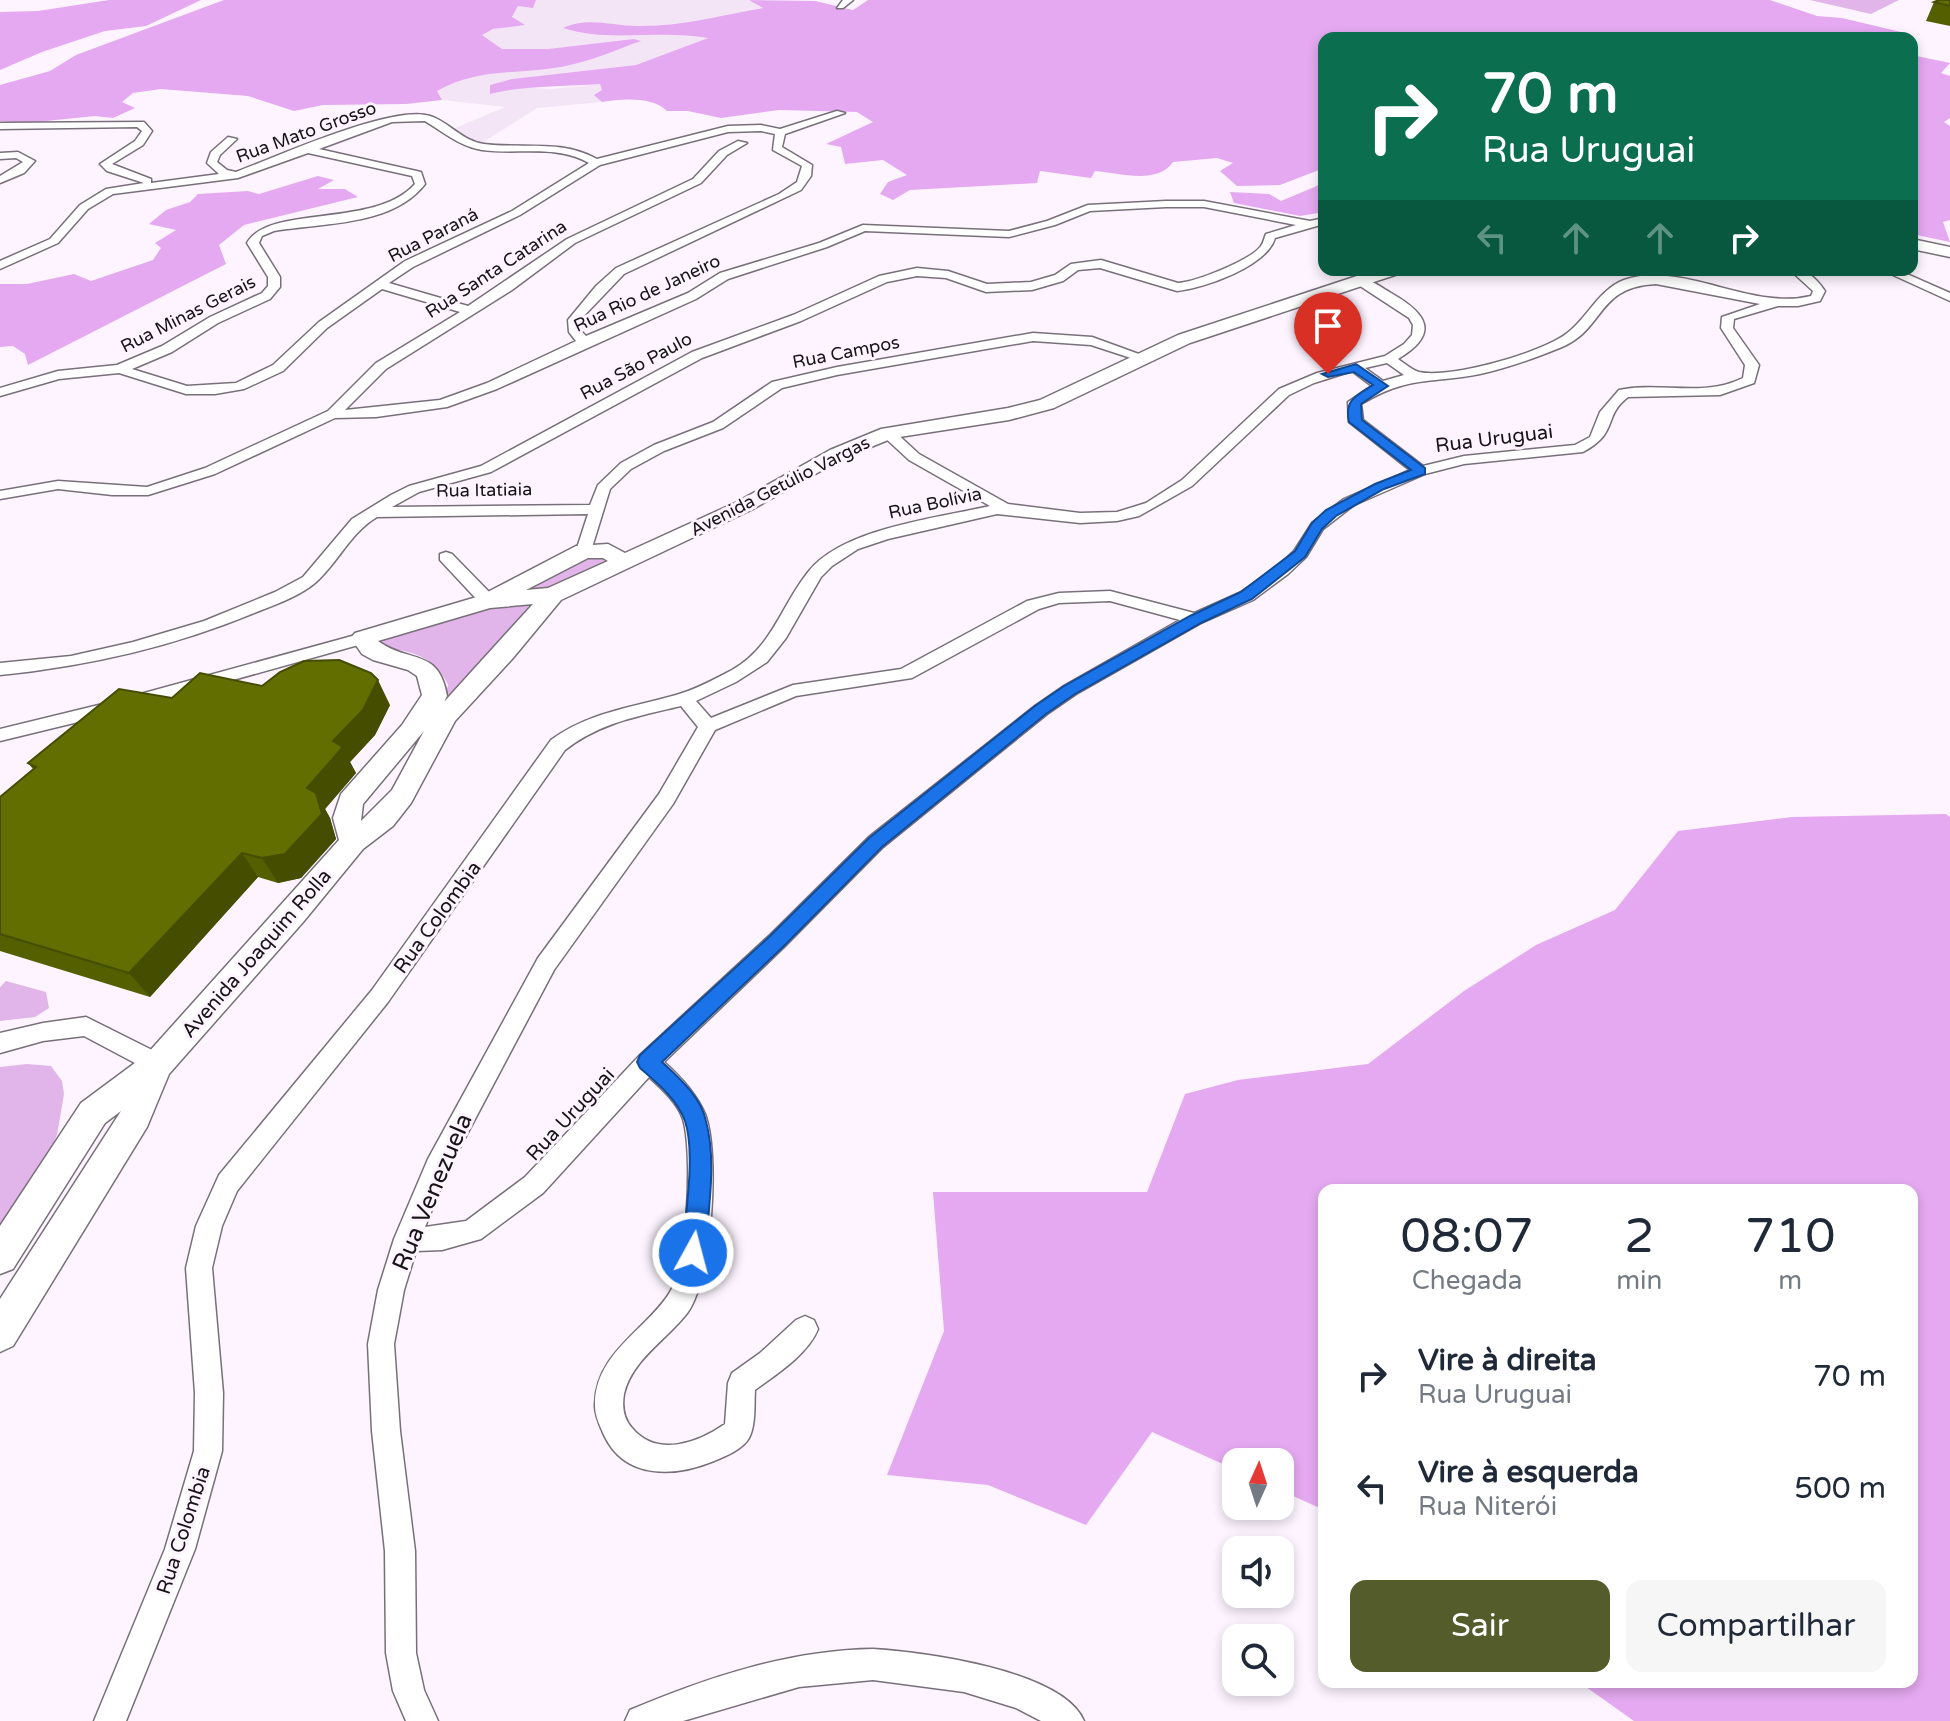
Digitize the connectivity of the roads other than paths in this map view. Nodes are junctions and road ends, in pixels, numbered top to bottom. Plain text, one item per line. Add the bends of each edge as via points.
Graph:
1 (849, 0) edge
2 (840, 6) dead end
3 (840, 113) dead end
4 (0, 126) edge
5 (780, 132) junction
6 (232, 139) dead end
7 (742, 143) dead end
8 (308, 150) junction
9 (0, 156) edge
10 (596, 163) junction
11 (238, 175) junction
12 (0, 180) edge
13 (160, 184) junction
14 (1318, 222) edge
15 (1310, 224) junction
16 (1918, 245) edge
17 (1950, 252) edge
18 (0, 265) edge
19 (1375, 276) edge
20 (1804, 276) edge
21 (1902, 276) edge
22 (1361, 281) junction
23 (378, 284) junction
24 (1950, 297) edge
25 (1779, 302) junction
26 (468, 310) junction
27 (584, 342) junction
28 (1140, 357) junction
29 (1389, 359) junction
30 (1356, 368) junction
31 (120, 369) junction
32 (1415, 376) junction
33 (1381, 386) junction
34 (0, 392) edge
35 (333, 414) junction
36 (888, 433) junction
37 (1420, 471) junction
38 (0, 495) edge
39 (596, 509) junction
40 (1005, 509) junction
41 (373, 512) junction
42 (584, 551) junction
43 (446, 557) dead end
44 (624, 562) junction
45 (553, 595) junction
46 (488, 601) junction
47 (1195, 619) junction
48 (363, 638) junction
49 (0, 669) edge
50 (685, 699) junction
51 (434, 715) junction
52 (708, 726) junction
53 (0, 735) edge
54 (387, 758) junction
55 (418, 761) junction
56 (353, 842) junction
57 (0, 1043) edge
58 (648, 1062) junction
59 (158, 1064) junction
60 (32, 1207) junction
61 (79, 1208) junction
62 (407, 1239) junction
63 (0, 1257) edge
64 (805, 1329) dead end
65 (0, 1333) edge
66 (110, 1721) edge
67 (422, 1721) edge
68 (641, 1721) edge
69 (1068, 1721) edge

1 - 2 street
3 - 5 street, Rua Paraná
4 - 13 street, Rua Mato Grosso via 140,124 147,131 142,140 105,164
5 - 10 street, Rua Paraná via 728,129
5 - 27 street via 777,148 808,168 800,185 615,274 576,315 575,332
6 - 11 street via 212,163
7 - 26 street, Rua Santa Catarina via 723,153 697,181 592,229
8 - 10 street, Rua Mato Grosso via 380,122 415,117 432,120 481,147 564,149
8 - 11 street, Rua Mato Grosso
8 - 31 street, Rua Minas Gerais via 399,168 417,174 420,184 408,197 379,209 262,231 253,243 274,277 271,291
9 - 12 street via 30,161
10 - 23 street, Rua Paraná via 516,213
11 - 13 street, Rua Mato Grosso
13 - 18 street, Rua Mato Grosso via 97,197 54,241
14 - 15 street, Rua Rio de Janeiro
15 - 27 street, Rua Rio de Janeiro via 1204,204 1166,204 1088,208 1009,234 863,228 736,272
15 - 41 street, Rua São Paulo via 1270,236 1266,249 1210,281 1190,286 1177,287 1101,264 1075,267 1049,282 1014,287 972,286 933,273 893,276 714,347 497,464 414,489
16 - 17 street
19 - 22 street, Avenida Getúlio Vargas
20 - 25 street via 1818,295
21 - 24 street
22 - 28 street, Avenida Getúlio Vargas
22 - 29 street via 1410,310 1419,325 1412,347
23 - 26 street
23 - 31 street, Rua Paraná via 278,368 239,386 186,390
25 - 32 street via 1672,281 1632,281 1613,292 1570,338 1478,373
25 - 37 street, Rua Uruguai via 1728,317 1727,328 1752,365 1749,380 1740,386 1716,393 1624,393 1607,412 1595,440 1578,449 1464,460
26 - 35 street, Rua Santa Catarina via 381,366
27 - 35 street, Rua Rio de Janeiro via 442,404
28 - 36 street, Avenida Getúlio Vargas via 1035,408
28 - 39 street, Rua Campos via 1092,341 1046,336 789,381 762,393 718,425 626,466 603,488
29 - 30 street, Rua Bolívia
29 - 32 street
30 - 33 street
30 - 40 street, Rua Bolívia via 1284,392 1222,452 1152,506 1085,518
31 - 34 street, Rua Minas Gerais via 58,375
32 - 33 street
33 - 37 street via 1355,402 1356,422
35 - 38 street, Rua Rio de Janeiro via 163,487 120,491 58,485
36 - 40 street via 918,462
36 - 44 street, Avenida Getúlio Vargas
37 - 47 street, Rua Uruguai via 1331,513 1282,571 1247,596
39 - 41 street, Rua Itatiaia
39 - 42 street, Rua Campos
40 - 50 street, Rua Bolívia via 881,536 838,553 807,583 770,649
41 - 49 street, Rua São Paulo via 346,532 309,580 281,596 135,647 71,662
42 - 44 street via 608,551
42 - 46 street, Avenida Getúlio Vargas
43 - 46 street
44 - 45 street, Avenida Getúlio Vargas
45 - 46 street, Avenida Getúlio Vargas
45 - 51 street, Avenida Joaquim Rolla via 505,653
46 - 48 street, Avenida Getúlio Vargas
47 - 52 street via 1110,596 1059,598 1033,605 906,674 793,691
47 - 58 street, Rua Uruguai via 1070,690 997,743 876,842
48 - 51 street, Avenida Joaquim Rolla via 374,653 424,667 435,686
48 - 53 street, Avenida Getúlio Vargas
50 - 52 street
50 - 66 street, Rua Colombia via 599,720 558,745 380,996 228,1183 209,1226 199,1268 208,1451 180,1549
51 - 54 street, Avenida Joaquim Rolla
51 - 55 street, Avenida Joaquim Rolla
52 - 62 street, Rua Venezuela via 666,799 546,964 457,1128
54 - 55 street
54 - 56 street, Avenida Joaquim Rolla via 350,801 347,818
55 - 56 street, Avenida Joaquim Rolla via 402,796
56 - 59 street, Avenida Joaquim Rolla
57 - 59 street via 86,1026
58 - 62 street, Rua Uruguai via 534,1185 498,1214 472,1231
58 - 64 street via 679,1091 696,1120 697,1227 681,1300 622,1364 609,1403 612,1423 629,1448 670,1462 717,1449 738,1431 742,1383
59 - 60 street, Avenida Joaquim Rolla via 93,1113
59 - 61 street, Avenida Joaquim Rolla via 135,1117
60 - 61 street
60 - 63 street, Avenida Joaquim Rolla
61 - 65 street, Avenida Joaquim Rolla
62 - 67 street, Rua Venezuela via 381,1344 400,1551 401,1653
68 - 69 street via 753,1685 848,1665 982,1679 1055,1710

